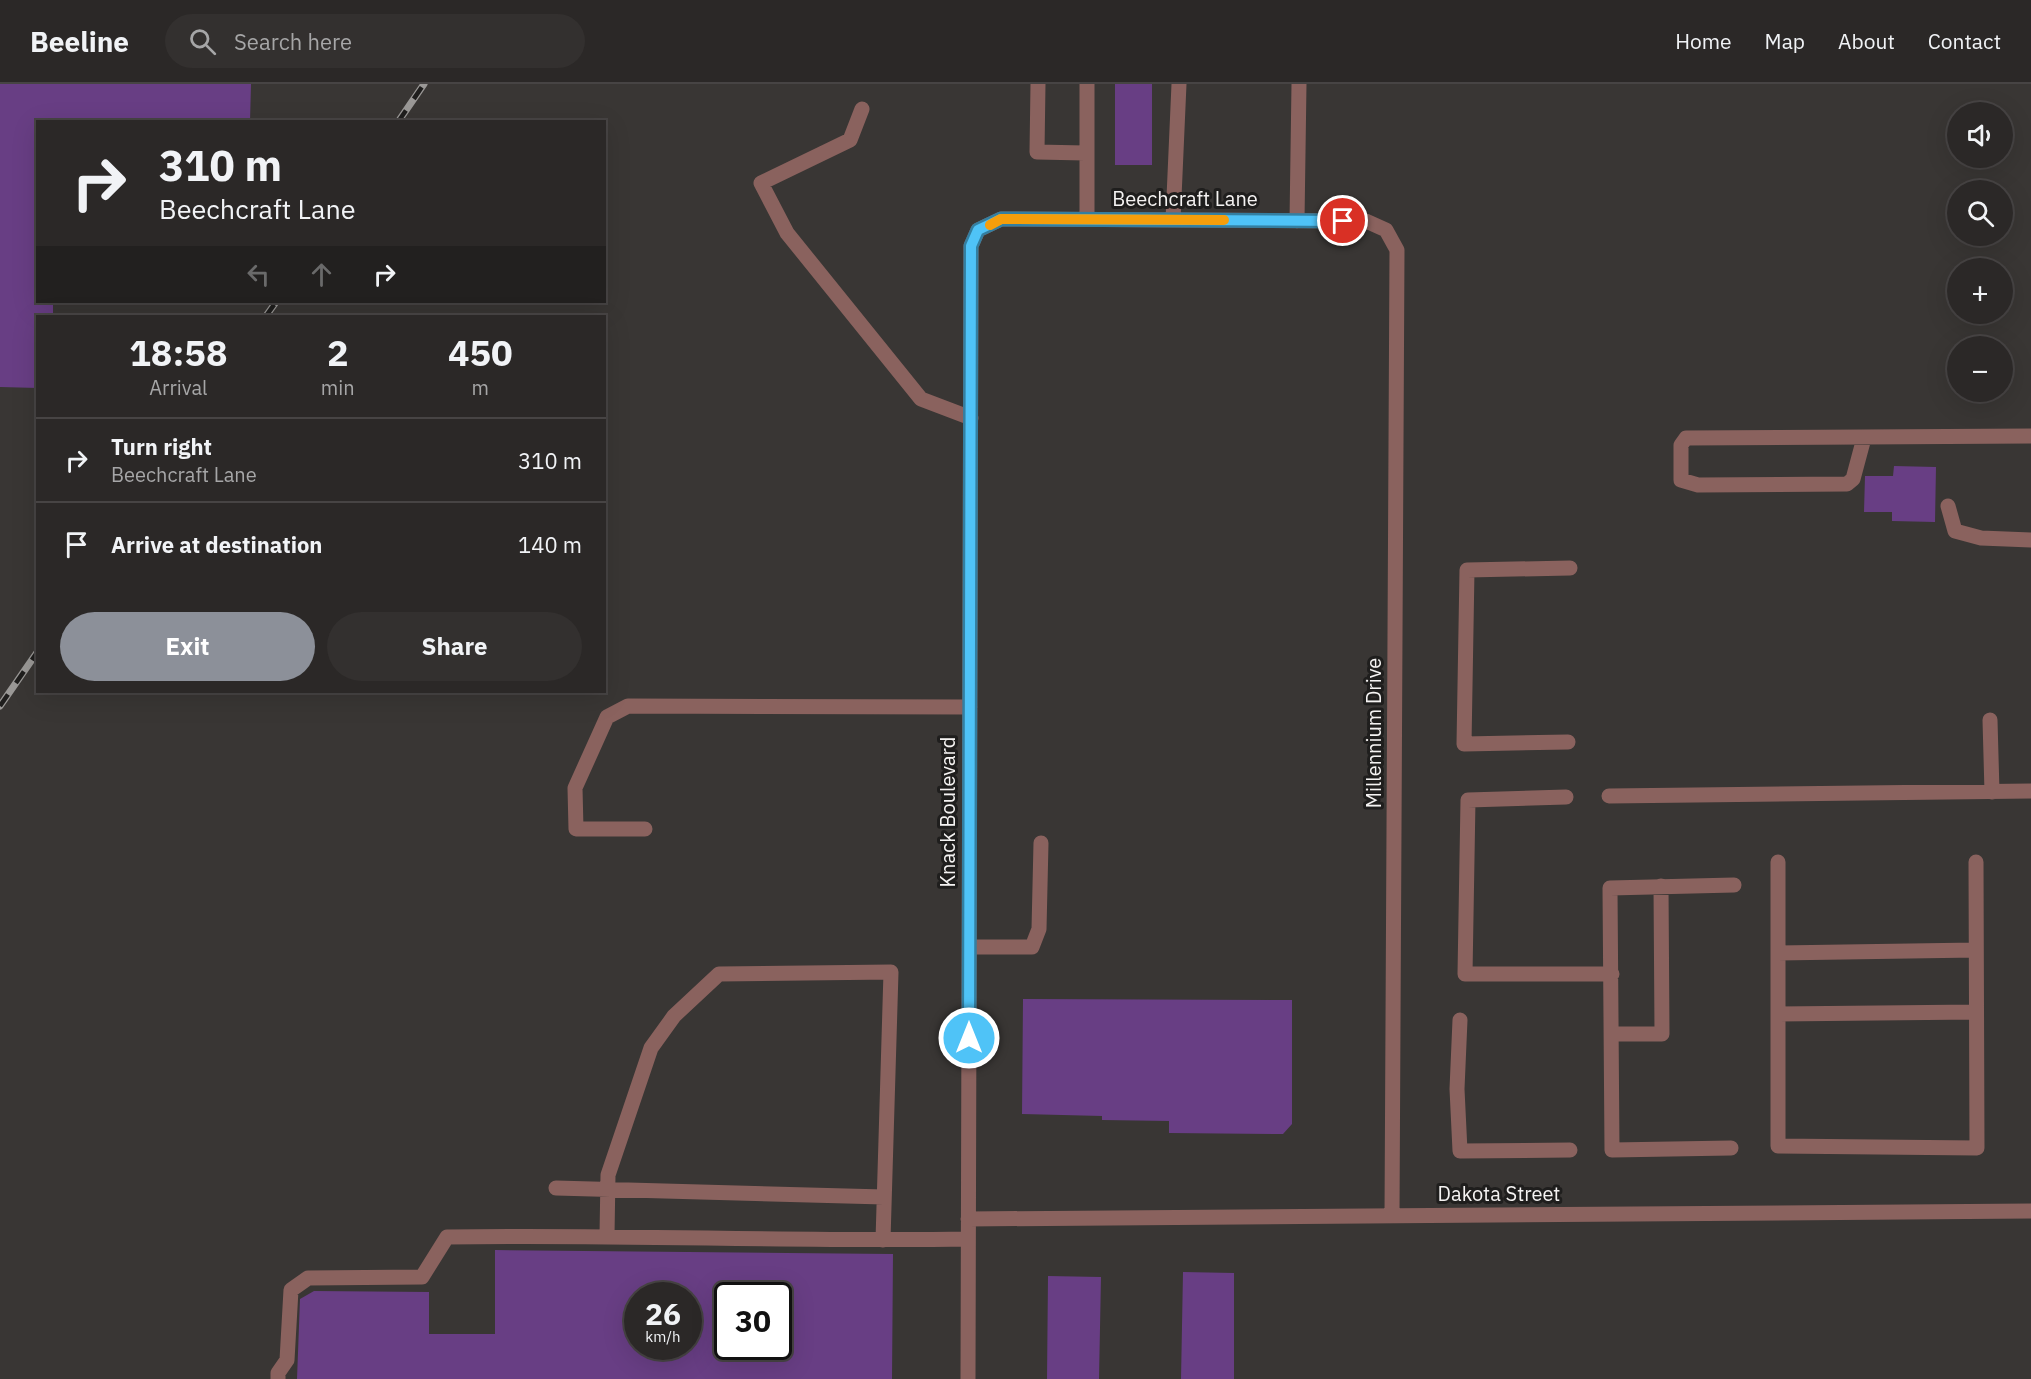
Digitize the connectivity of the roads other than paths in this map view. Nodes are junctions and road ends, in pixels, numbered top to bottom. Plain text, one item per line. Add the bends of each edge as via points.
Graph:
1 (1038, 84) edge
2 (1087, 84) edge
3 (1179, 84) edge
4 (1299, 84) edge
5 (862, 109) dead end
6 (1085, 153) junction
7 (1087, 219) junction
8 (1173, 220) junction
9 (1297, 221) junction
10 (971, 246) joint
11 (1397, 250) joint
12 (971, 418) junction
13 (2031, 436) edge
14 (1864, 438) junction
15 (1948, 506) dead end
16 (2031, 540) edge
17 (1570, 568) dead end
18 (970, 707) junction
19 (1990, 720) dead end
20 (1568, 742) dead end
21 (2031, 791) edge
22 (1992, 792) junction
23 (1609, 796) dead end
24 (1566, 797) dead end
25 (645, 830) dead end
26 (1041, 843) dead end
27 (1778, 862) dead end
28 (1976, 862) dead end
29 (1734, 885) dead end
30 (1661, 886) junction
31 (969, 947) junction
32 (1976, 950) junction
33 (1778, 953) junction
34 (1612, 974) junction
35 (1976, 1012) junction
36 (1778, 1014) junction
37 (1460, 1020) dead end
38 (1612, 1035) junction
39 (1731, 1148) dead end
40 (1570, 1150) dead end
41 (556, 1188) dead end
42 (608, 1189) junction
43 (884, 1197) junction
44 (2031, 1211) edge
45 (1392, 1215) junction
46 (968, 1219) junction
47 (608, 1235) junction
48 (968, 1239) junction
49 (884, 1240) junction
50 (278, 1379) edge
51 (968, 1379) edge

1 - 6 street via 1037,152
2 - 6 street
3 - 8 street
4 - 9 street
5 - 12 street via 850,140 761,183 787,232 921,399
6 - 7 street
7 - 8 street, Beechcraft Lane
7 - 10 street, Beechcraft Lane via 1001,219 978,230
8 - 9 street, Beechcraft Lane
9 - 11 street, Beechcraft Lane via 1366,221 1386,230
10 - 12 street, Knack Boulevard
11 - 45 street, Millennium Drive
12 - 18 street, Knack Boulevard
13 - 14 street
14 - 14 street via 1686,438 1681,445 1681,480 1698,485 1847,484 1853,479
15 - 16 street via 1955,531 1981,538
17 - 20 street via 1467,570 1464,657 1464,744
18 - 25 street via 628,706 607,717 575,788 576,829
18 - 31 street, Knack Boulevard
19 - 22 street
21 - 22 street
22 - 23 street
24 - 34 street via 1468,800 1465,974
26 - 31 street via 1040,929 1032,947
27 - 33 street
28 - 32 street
29 - 30 street
30 - 34 street via 1610,888
30 - 38 street via 1662,1034
31 - 46 street, Knack Boulevard
32 - 33 street
32 - 35 street
33 - 36 street
34 - 38 street
35 - 36 street
35 - 36 street via 1977,1148 1778,1146
37 - 40 street via 1460,1151
38 - 39 street via 1612,1150
41 - 42 street
42 - 43 street
42 - 43 street via 608,1175 651,1048 674,1016 719,974 891,972
42 - 47 street
43 - 49 street
44 - 45 street, Dakota Street
45 - 46 street, Dakota Street
46 - 48 street, Knack Boulevard
47 - 49 street
47 - 50 street via 447,1237 422,1277 308,1278 291,1290 287,1360
48 - 49 street
48 - 51 street, Knack Boulevard

